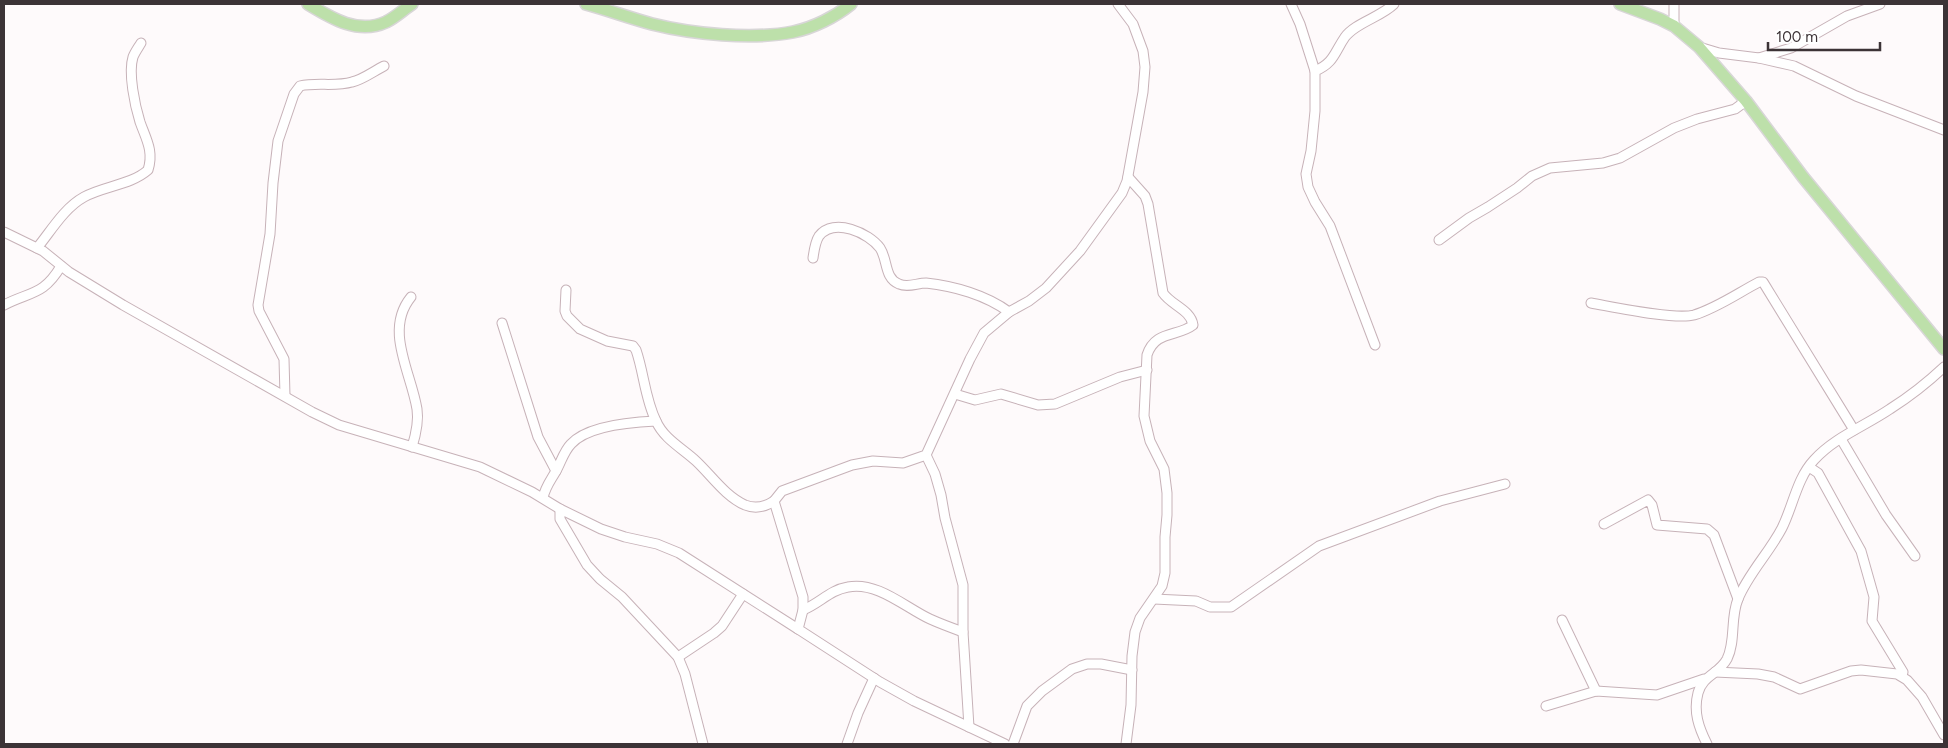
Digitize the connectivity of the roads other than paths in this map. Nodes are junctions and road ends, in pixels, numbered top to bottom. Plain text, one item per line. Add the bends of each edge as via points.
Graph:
1 (308, 4) edge
2 (412, 4) edge
3 (586, 4) edge
4 (851, 4) edge
5 (1118, 4) edge
6 (1291, 4) edge
7 (1394, 4) edge
8 (1620, 4) edge
9 (1674, 4) edge
10 (1880, 4) edge
11 (1674, 26) junction
12 (141, 44) dead end
13 (1699, 47) junction
14 (1759, 58) junction
15 (384, 66) dead end
16 (1315, 72) junction
17 (1746, 101) junction
18 (1944, 130) edge
19 (1128, 177) junction
20 (4, 232) edge
21 (1440, 240) dead end
22 (36, 248) junction
23 (813, 258) dead end
24 (61, 266) junction
25 (566, 290) dead end
26 (411, 296) dead end
27 (1591, 303) dead end
28 (4, 305) edge
29 (1009, 312) junction
30 (502, 323) dead end
31 (1375, 345) dead end
32 (1944, 349) edge
33 (1944, 368) edge
34 (1147, 370) junction
35 (956, 394) junction
36 (285, 396) junction
37 (656, 422) junction
38 (1854, 430) junction
39 (1841, 439) junction
40 (412, 447) junction
41 (926, 455) junction
42 (1809, 467) junction
43 (556, 471) junction
44 (1505, 484) dead end
45 (543, 498) junction
46 (774, 501) junction
47 (560, 508) junction
48 (1604, 524) dead end
49 (1916, 556) dead end
50 (743, 594) junction
51 (1154, 599) junction
52 (1738, 600) junction
53 (803, 610) junction
54 (1562, 620) dead end
55 (798, 629) junction
56 (963, 632) junction
57 (678, 657) junction
58 (1132, 670) junction
59 (1716, 672) junction
60 (1902, 676) junction
61 (874, 678) junction
62 (1704, 680) junction
63 (1596, 691) junction
64 (1546, 706) dead end
65 (969, 727) junction
66 (1944, 735) edge
67 (703, 744) edge
68 (848, 744) edge
69 (1005, 744) edge
70 (1013, 744) edge
71 (1126, 744) edge
72 (1707, 744) edge

1 - 2 main road via 336,21 368,26 383,23
3 - 4 main road via 653,24 738,35 794,32 828,21
5 - 19 street via 1133,24 1145,67
6 - 16 street
7 - 16 street via 1354,29 1331,61
8 - 11 main road
9 - 11 street
10 - 14 street via 1847,16 1791,48
11 - 13 main road
12 - 22 street via 133,57 131,72 138,113 150,145 148,170 83,198 63,214
13 - 14 street
13 - 17 main road
14 - 18 street via 1794,66 1856,96
15 - 36 street via 352,82 300,86 294,94 278,141 270,234 258,311 284,358
16 - 31 street via 1314,119 1306,174 1308,187 1330,226
17 - 21 street via 1735,109 1674,128 1603,164 1550,168 1532,176
17 - 32 main road via 1803,177
19 - 29 street via 1122,193 1080,251 1038,296
19 - 34 street via 1148,204 1163,293 1189,315 1193,325 1156,341 1149,348
20 - 22 street
22 - 24 street
23 - 29 street via 820,236 828,229 844,228 876,243 889,275 899,284 941,285 981,297
24 - 28 street via 42,290
24 - 36 street
25 - 37 street via 564,311 580,329 607,341 633,346 636,350
26 - 40 street via 404,304 398,335 417,411
27 - 38 street via 1670,316 1692,315 1763,282
29 - 35 street via 984,332
30 - 43 street via 538,438
33 - 38 street via 1924,386
34 - 35 street via 1120,377 1055,404 1038,405 1001,394 975,400
34 - 51 street via 1144,416 1150,441 1164,469 1168,515 1165,573
35 - 41 street
36 - 40 street via 339,425
37 - 43 street via 630,423 586,434 571,444
37 - 46 street via 672,442 731,497 756,507
38 - 39 street
39 - 42 street via 1826,448
39 - 49 street via 1886,516
40 - 45 street via 480,467
41 - 46 street via 903,463 873,461 852,465 782,491
41 - 56 street via 941,495 963,585
42 - 52 street via 1781,529
42 - 60 street via 1818,473 1861,551 1874,597 1872,622 1903,672
43 - 45 street
44 - 51 street via 1440,501 1319,546 1231,607
45 - 47 street
46 - 53 street via 802,588
47 - 50 street via 601,529 679,553
47 - 57 street via 560,519 587,565
48 - 52 street via 1648,500 1656,525 1707,529 1714,535
50 - 55 street
50 - 57 street via 714,634
51 - 58 street via 1140,618
52 - 59 street via 1727,659
53 - 55 street
53 - 56 street via 832,592 861,587 891,596 929,619
54 - 63 street
55 - 61 street
56 - 65 street
57 - 67 street
58 - 70 street via 1102,664 1072,669 1027,706
58 - 71 street
59 - 60 street via 1766,676 1800,689 1851,671 1888,672
59 - 62 street
60 - 66 street via 1922,697
61 - 65 street
61 - 68 street
62 - 63 street via 1657,695
62 - 72 street via 1698,693 1697,714
63 - 64 street
65 - 69 street

